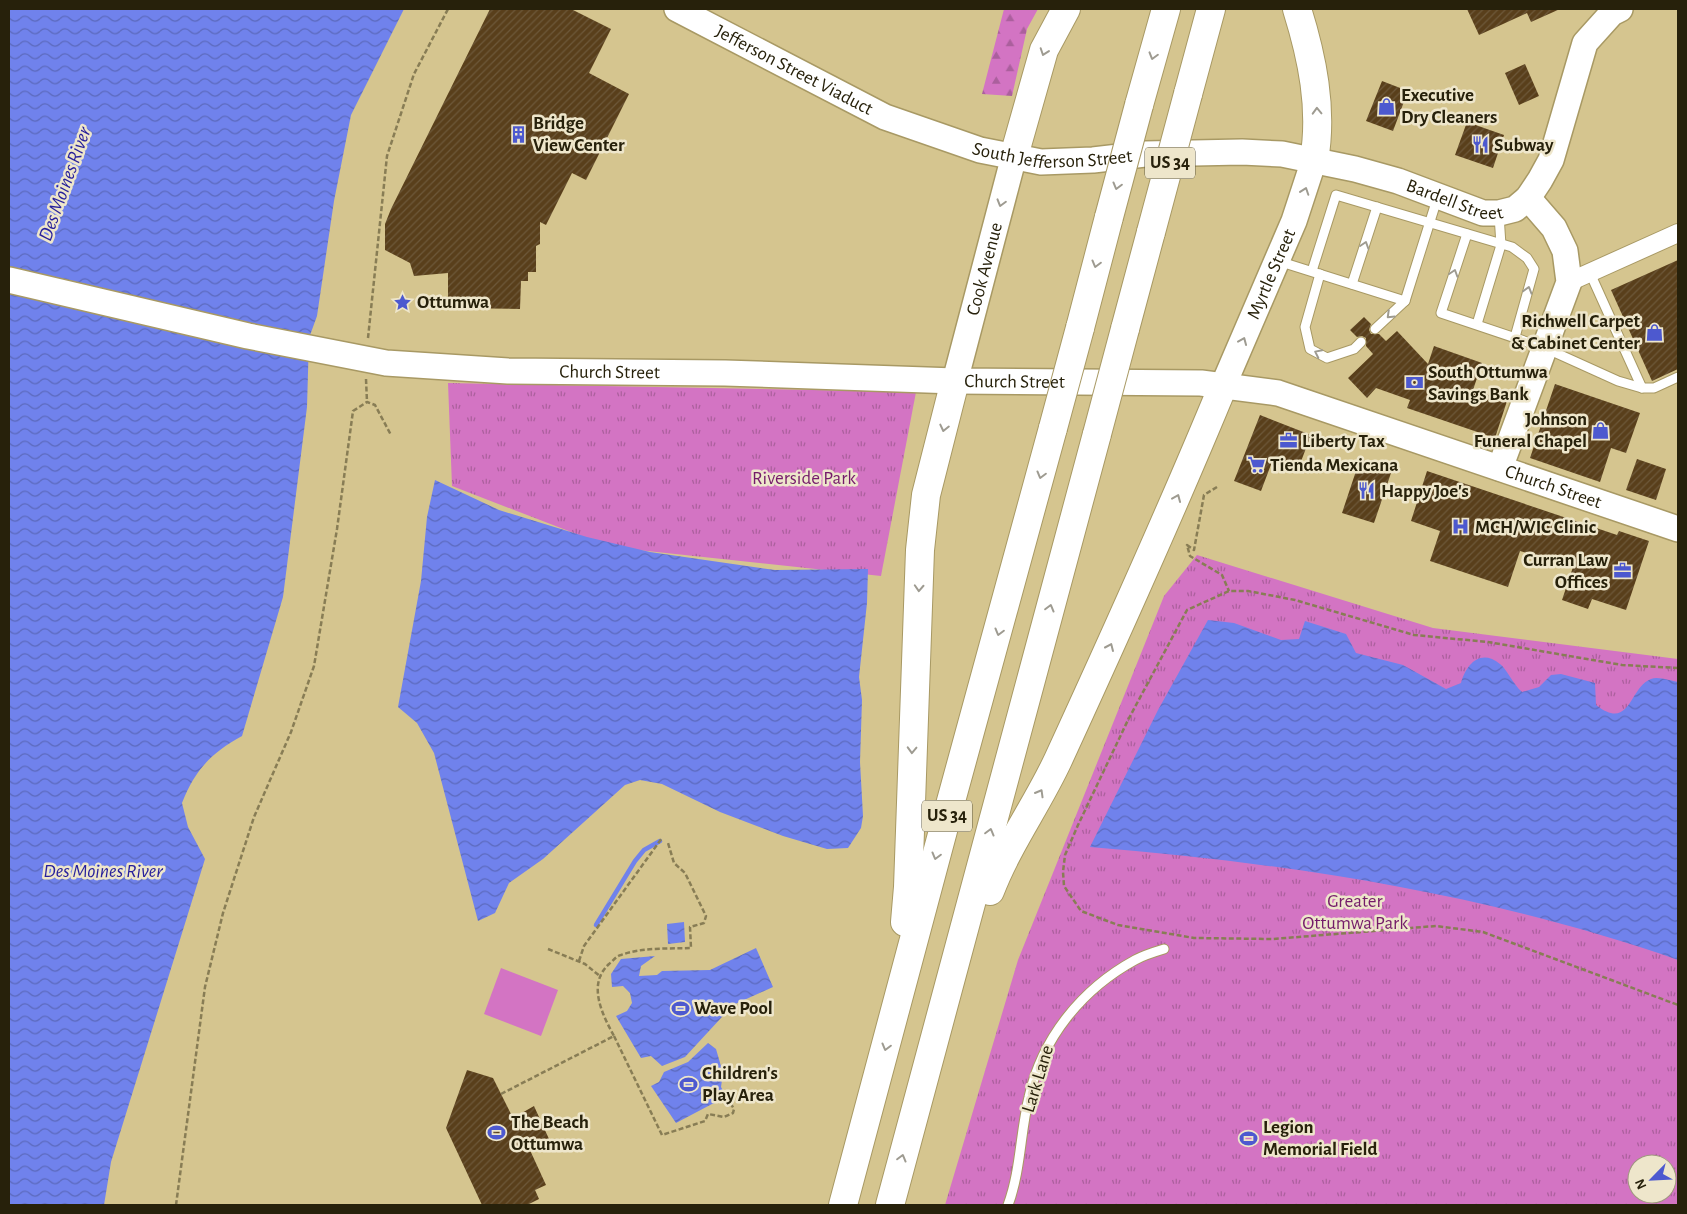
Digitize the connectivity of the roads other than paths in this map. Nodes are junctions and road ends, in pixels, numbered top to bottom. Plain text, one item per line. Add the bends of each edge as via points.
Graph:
1 (677, 9) edge
2 (1066, 9) edge
3 (1166, 9) edge
4 (1211, 9) edge
5 (1297, 9) edge
6 (1620, 9) edge
7 (885, 117) joint
8 (1014, 156) junction
9 (1314, 160) junction
10 (1438, 196) junction
11 (1528, 198) junction
12 (1378, 207) junction
13 (1498, 213) junction
14 (1430, 222) junction
15 (1678, 233) edge
16 (1467, 234) junction
17 (1501, 245) junction
18 (1277, 261) junction
19 (1316, 272) junction
20 (1579, 278) junction
21 (9, 280) edge
22 (1352, 284) junction
23 (1405, 301) junction
24 (1477, 324) junction
25 (1375, 329) dead end
26 (1515, 337) junction
27 (1361, 342) dead end
28 (1545, 348) junction
29 (1678, 377) edge
30 (955, 380) junction
31 (1223, 386) junction
32 (1642, 388) junction
33 (1500, 468) junction
34 (1672, 522) edge
35 (1164, 949) dead end
36 (897, 1007) junction
37 (937, 1030) junction
38 (843, 1205) edge
39 (890, 1205) edge
40 (1008, 1205) edge

1 - 7 main road, Jefferson Street Viaduct
2 -> 8 highway via 1044,50
3 -> 36 highway, US 34, bridge
37 -> 4 highway, US 34, bridge
9 -> 5 highway via 1318,140 1316,88
6 - 11 main road via 1612,13 1585,43 1551,160
7 - 8 main road, South Jefferson Street via 980,150
8 - 9 main road, South Jefferson Street via 1042,162 1145,154 1242,152
8 -> 30 main road, Cook Avenue
9 - 10 main road, Bardell Street via 1398,181
18 -> 9 main road, Myrtle Street via 1294,222
10 - 13 main road, Bardell Street via 1483,213
10 - 14 lane
11 - 13 main road, Bardell Street via 1515,209
11 - 20 main road, Bardell Street via 1554,228
12 - 14 lane
12 - 19 lane via 1336,195
22 -> 12 lane
13 - 17 lane
14 - 16 lane
14 - 23 lane
15 - 20 street
16 - 17 lane
24 -> 16 lane via 1441,313
17 - 24 lane
26 -> 17 lane via 1534,269 1512,247
18 - 19 lane
31 -> 18 main road, Myrtle Street
19 - 22 lane
27 -> 19 lane via 1354,349 1327,358 1310,349 1304,327
20 - 28 main road
20 - 32 lane
21 - 30 main road, Church Street via 330,354 386,363 508,371
22 - 23 lane
23 -> 25 lane
24 - 26 lane
26 - 28 lane
28 - 32 lane via 1618,381
28 - 33 main road
29 - 32 lane via 1654,388
30 - 31 main road, Church Street via 1201,383
30 -> 36 highway via 926,495 920,550 908,887
31 - 33 main road, Church Street via 1278,393
37 -> 31 highway via 1002,860 1048,780 1072,730 1169,518
33 - 34 main road, Church Street
35 - 40 lane, Lark Lane via 1136,959 1089,992 1049,1041 1029,1096 1016,1184
36 -> 38 highway, US 34
39 -> 37 highway, US 34

